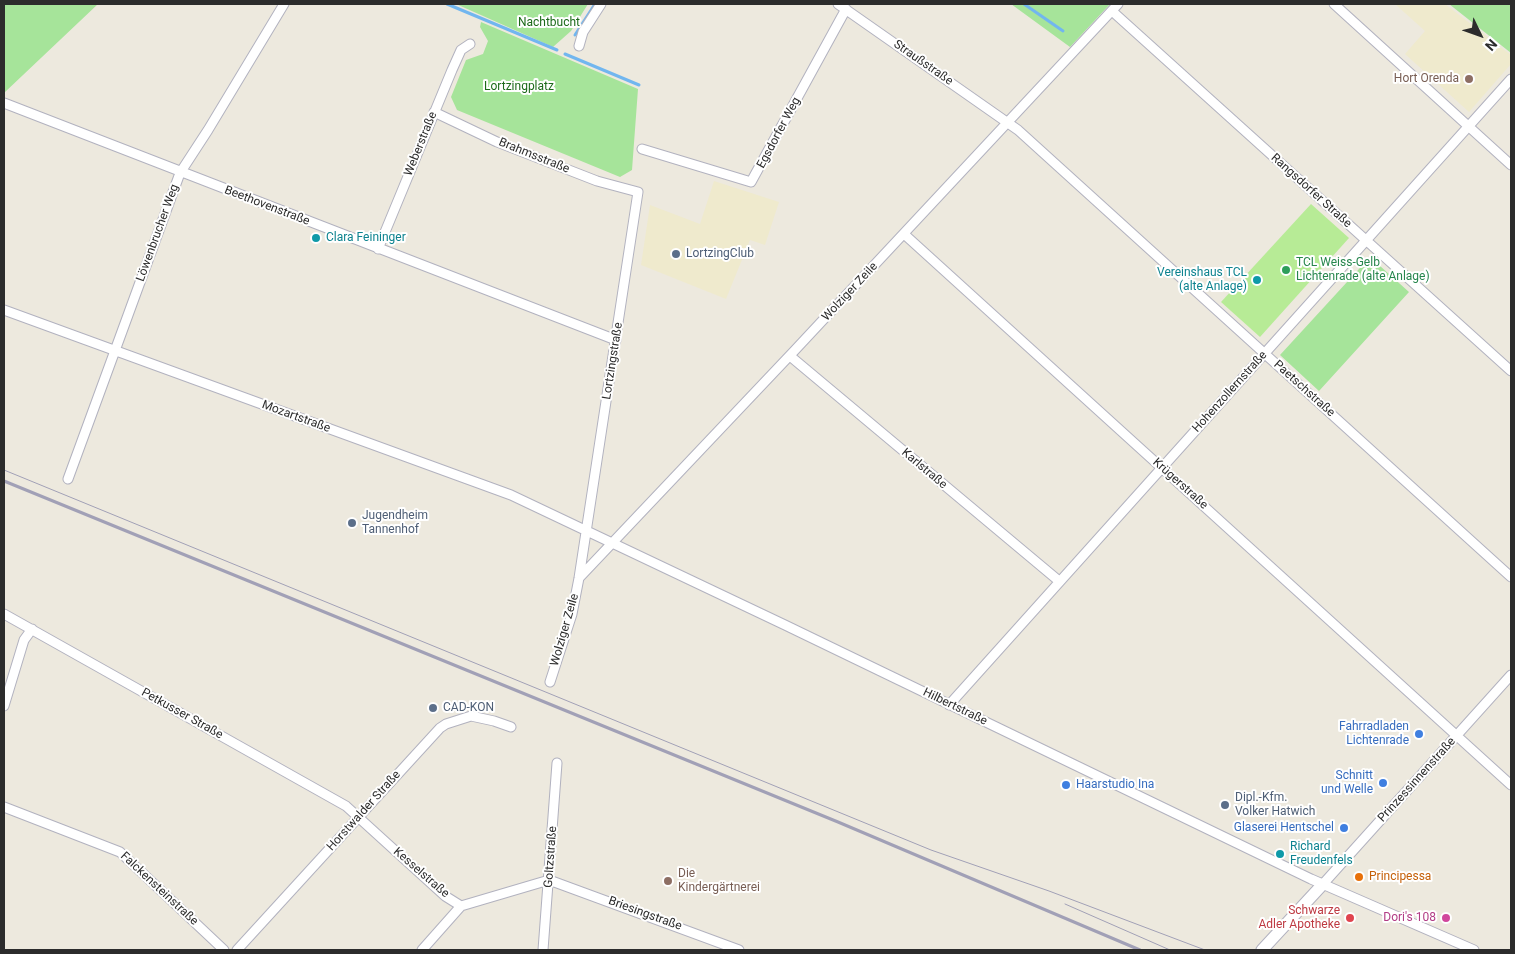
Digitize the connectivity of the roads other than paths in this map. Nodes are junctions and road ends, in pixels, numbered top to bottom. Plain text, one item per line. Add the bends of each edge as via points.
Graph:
1 (284, 4) edge
2 (602, 4) edge
3 (1334, 4) edge
4 (842, 6) edge
5 (1115, 7) edge
6 (470, 44) dead end
7 (579, 46) dead end
8 (1511, 80) edge
9 (4, 103) edge
10 (434, 112) junction
11 (1007, 122) junction
12 (1469, 127) junction
13 (642, 149) dead end
14 (1511, 165) edge
15 (180, 172) junction
16 (638, 192) joint
17 (904, 234) junction
18 (1366, 240) junction
19 (378, 249) junction
20 (4, 310) edge
21 (616, 340) junction
22 (115, 351) junction
23 (1264, 353) junction
24 (790, 356) junction
25 (1511, 371) edge
26 (1162, 467) junction
27 (68, 479) dead end
28 (586, 531) junction
29 (614, 543) junction
30 (1511, 577) edge
31 (580, 578) junction
32 (1059, 581) junction
33 (4, 614) edge
34 (32, 630) junction
35 (1511, 675) edge
36 (550, 682) dead end
37 (949, 705) junction
38 (4, 706) edge
39 (511, 727) dead end
40 (1457, 735) junction
41 (557, 763) dead end
42 (1511, 785) edge
43 (4, 807) edge
44 (360, 817) junction
45 (549, 880) junction
46 (1323, 884) junction
47 (461, 906) junction
48 (726, 948) edge
49 (224, 950) edge
50 (237, 950) edge
51 (422, 950) edge
52 (543, 950) edge
53 (739, 950) edge
54 (1262, 950) edge
55 (1474, 950) edge

1 - 15 street, Löwenbrucher Weg
2 - 7 street via 583,32
3 - 12 street
4 - 11 street, Straußstraße
4 - 13 street, Egsdorfer Weg via 751,182
5 - 11 street, Wolziger Zeile
5 - 18 street, Rangsdorfer Straße
6 - 10 street, Weberstraße via 461,50
8 - 12 street, Hohenzollernstraße
9 - 15 street, Beethovenstraße
10 - 16 street, Brahmsstraße via 532,156 597,181
10 - 19 street, Weberstraße
11 - 17 street, Wolziger Zeile
11 - 23 street, Paetschstraße
12 - 14 street
12 - 18 street, Hohenzollernstraße
15 - 19 street, Beethovenstraße
15 - 22 street, Löwenbrucher Weg
16 - 21 street, Lortzingstraße
17 - 24 street, Wolziger Zeile
17 - 26 street, Krügerstraße
18 - 23 street, Hohenzollernstraße
18 - 25 street, Rangsdorfer Straße
19 - 21 street, Beethovenstraße
20 - 22 street, Mozartstraße
21 - 28 street, Lortzingstraße
22 - 27 street, Löwenbrucher Weg
22 - 28 street, Mozartstraße via 511,496
23 - 26 street, Hohenzollernstraße
23 - 30 street, Paetschstraße
24 - 29 street, Wolziger Zeile
24 - 32 street, Karlstraße
26 - 32 street, Hohenzollernstraße
26 - 40 street, Krügerstraße
28 - 29 street, Hilbertstraße
28 - 31 street, Wolziger Zeile
29 - 31 street, Wolziger Zeile
29 - 37 street, Hilbertstraße
31 - 36 street, Wolziger Zeile
32 - 37 street, Hohenzollernstraße
33 - 34 street, Petkusser Straße
34 - 38 street via 24,640
34 - 44 street, Petkusser Straße via 346,806
35 - 40 street, Prinzessinnenstraße
37 - 46 street, Hilbertstraße
39 - 44 street, Horstwalder Straße via 471,716 446,724
40 - 42 street, Krügerstraße
40 - 46 street, Prinzessinnenstraße
41 - 45 street, Goltzstraße
43 - 49 street, Falckensteinstraße via 120,852
44 - 47 street, Kesselstraße via 432,884
44 - 50 street, Horstwalder Straße
45 - 47 street, Kesselstraße
45 - 48 street, Briesingstraße
45 - 52 street, Goltzstraße
46 - 54 street
46 - 55 street, Hilbertstraße
47 - 51 street
48 - 53 street, Briesingstraße

